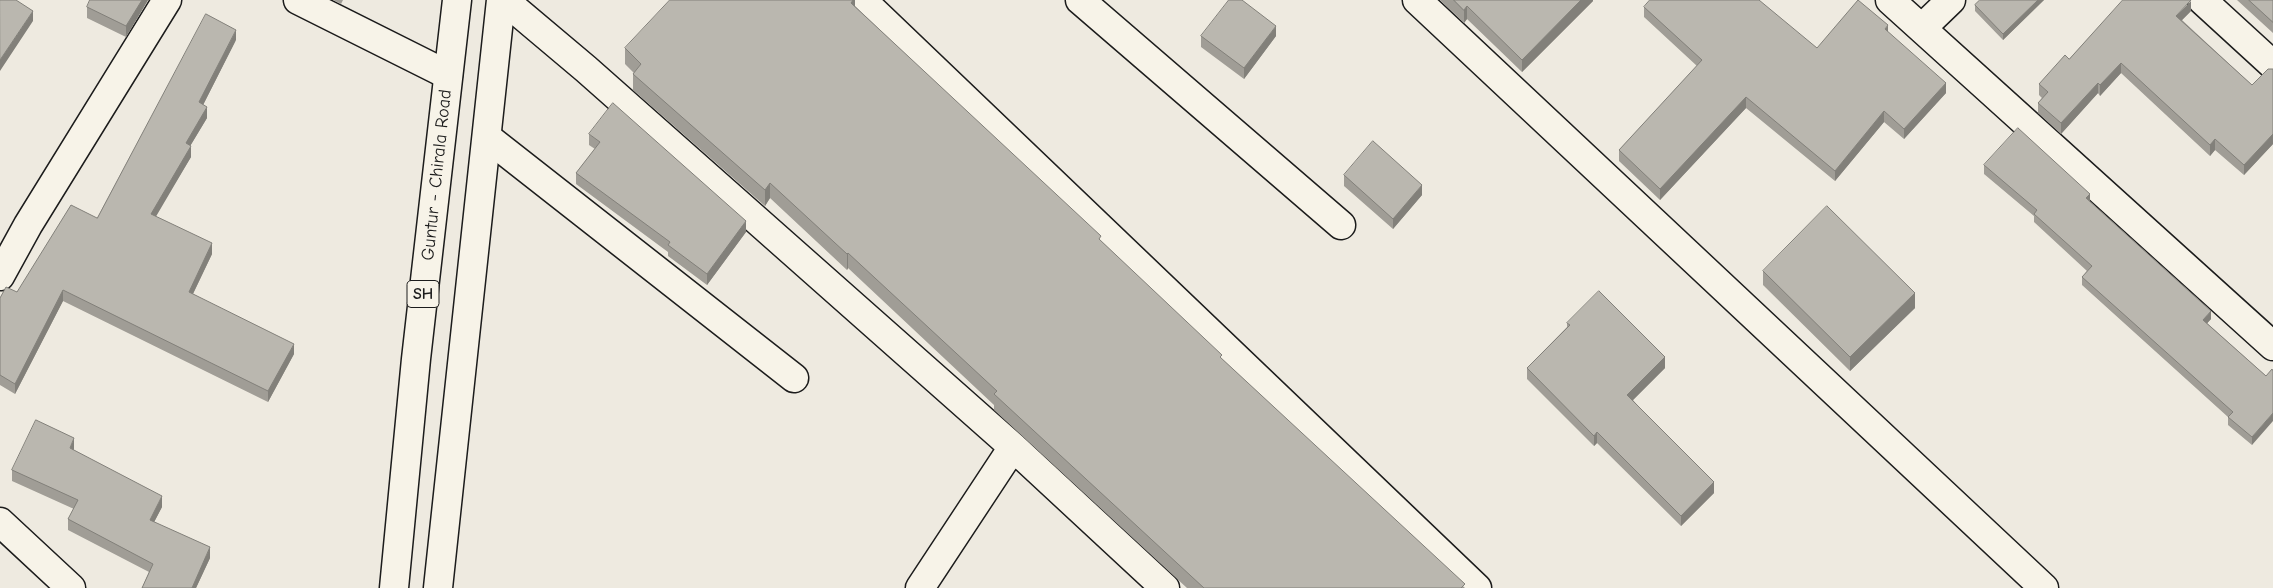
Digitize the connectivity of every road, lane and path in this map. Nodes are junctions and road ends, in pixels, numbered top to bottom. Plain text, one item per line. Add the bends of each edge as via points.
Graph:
1 (167, 0) edge
2 (298, 0) edge
3 (457, 0) edge
4 (502, 0) edge
5 (862, 0) edge
6 (1080, 0) edge
7 (1417, 0) edge
8 (1890, 0) edge
9 (1951, 0) edge
10 (2202, 0) edge
11 (1922, 28) junction
12 (2273, 66) edge
13 (448, 75) junction
14 (488, 138) junction
15 (1341, 226) dead end
16 (0, 276) edge
17 (2273, 346) edge
18 (794, 378) dead end
19 (1013, 447) junction
20 (0, 522) edge
21 (72, 588) edge
22 (394, 588) edge
23 (438, 588) edge
24 (920, 588) edge
25 (1165, 588) edge
26 (1477, 588) edge
27 (2044, 588) edge

1 - 16 street
2 - 13 street
3 - 13 street, Guntur - Chirala Road / SH
4 - 14 street
4 - 19 street via 586,69
5 - 26 street
6 - 15 street
7 - 27 street
8 - 11 street
9 - 11 street
10 - 12 street
11 - 17 street
13 - 22 street, Guntur - Chirala Road / SH
14 - 18 street
14 - 23 street
19 - 24 street
19 - 25 street
20 - 21 street

